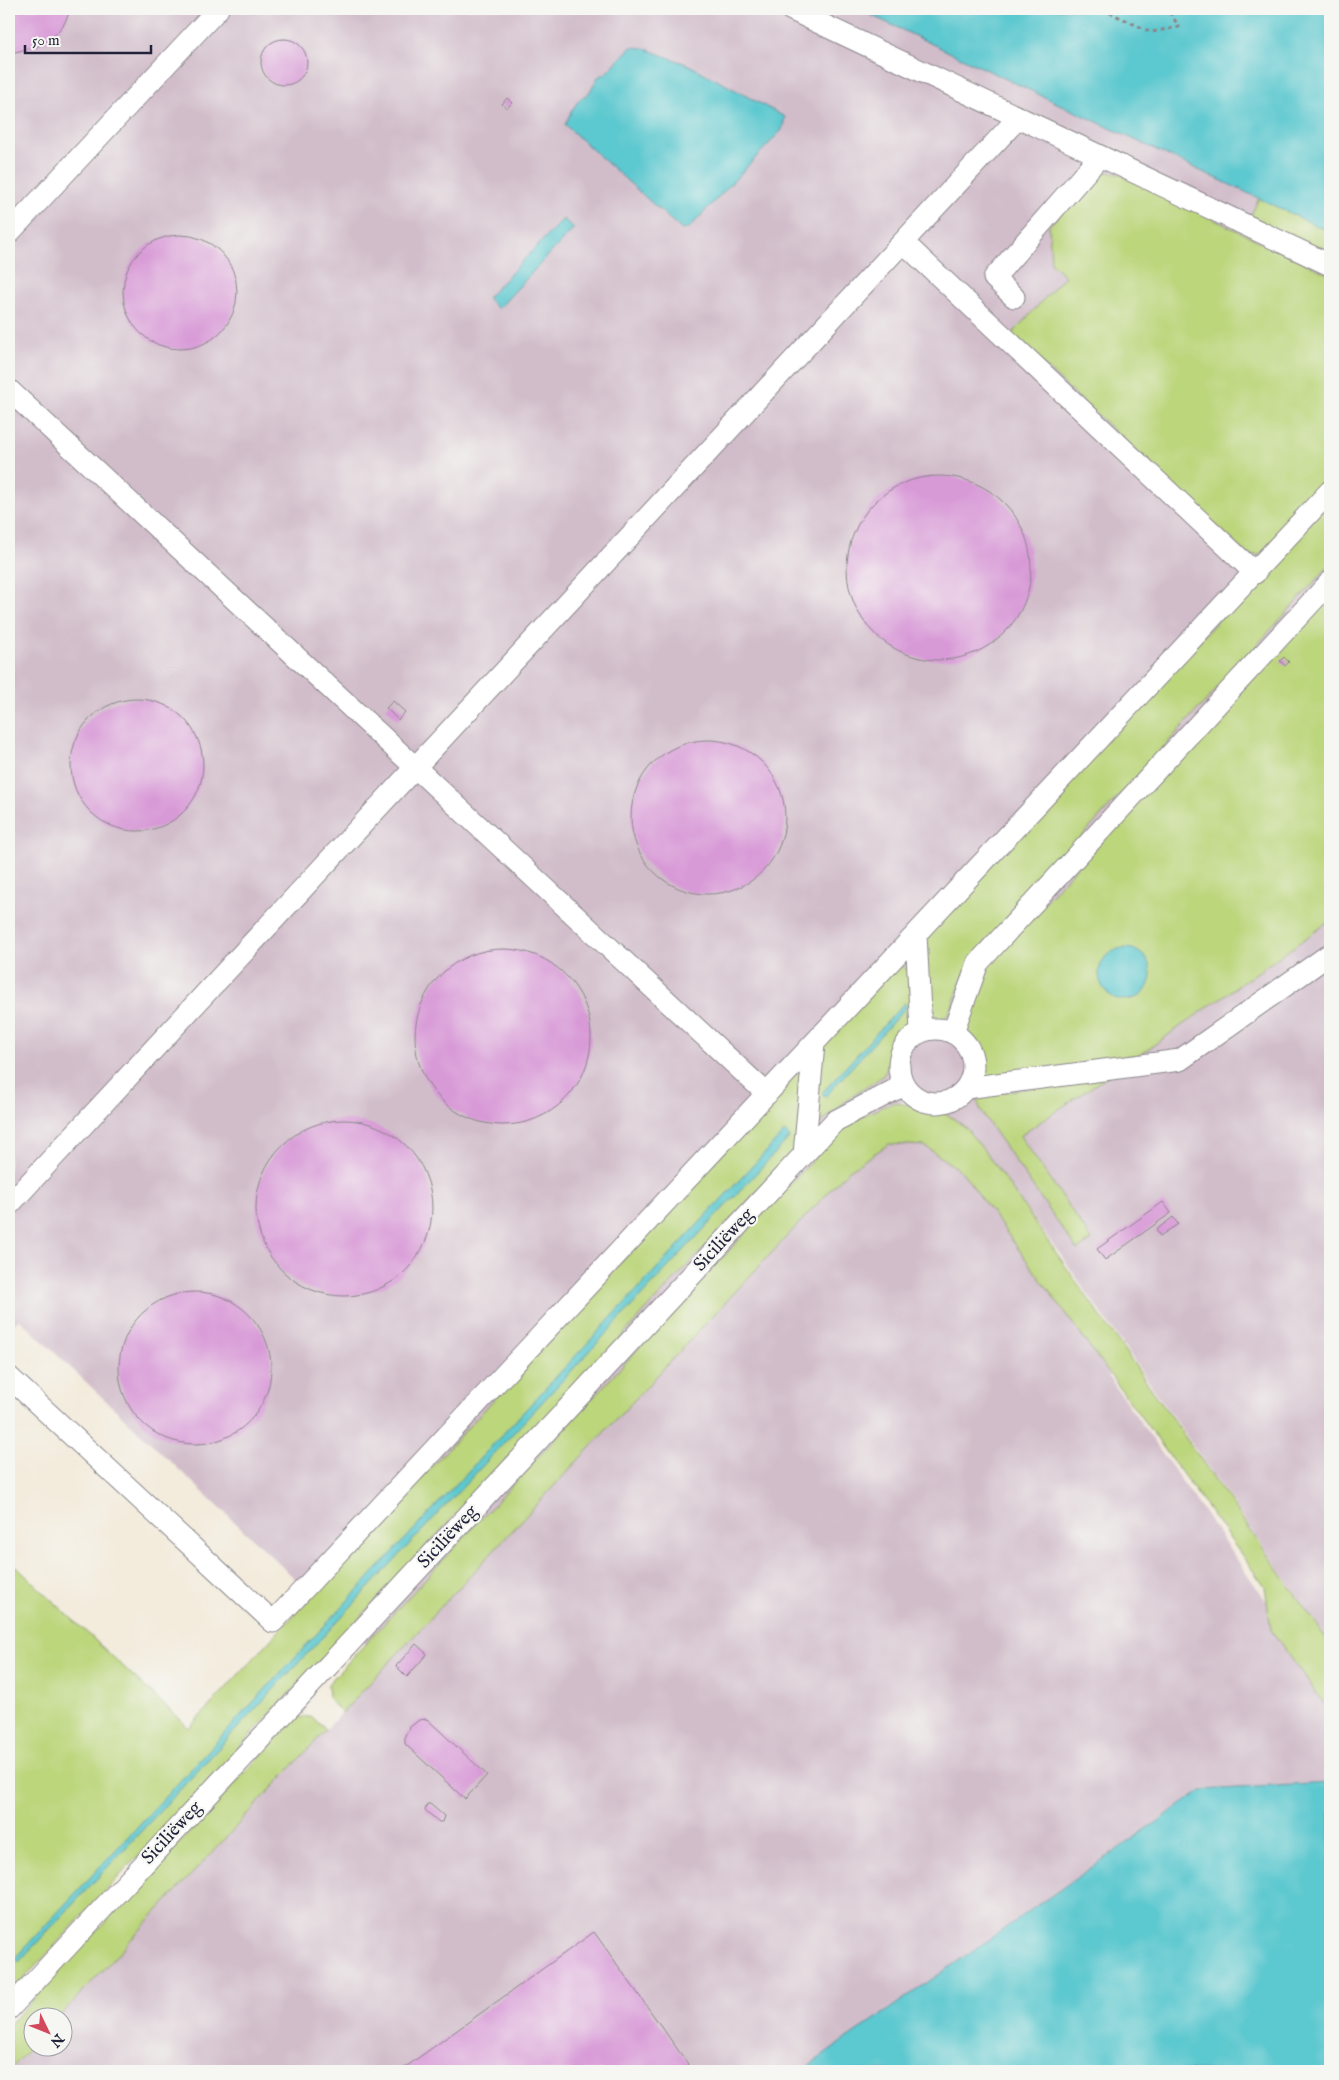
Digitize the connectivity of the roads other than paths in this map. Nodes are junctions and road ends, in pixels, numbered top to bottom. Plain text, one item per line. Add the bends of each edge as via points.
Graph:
1 (218, 9) edge
2 (790, 9) edge
3 (1019, 118) junction
4 (1100, 156) junction
5 (9, 233) edge
6 (903, 242) junction
7 (1330, 265) edge
8 (1014, 297) dead end
9 (9, 390) edge
10 (1330, 491) edge
11 (1255, 573) junction
12 (1330, 582) edge
13 (414, 767) junction
14 (916, 934) junction
15 (1330, 954) edge
16 (921, 1032) junction
17 (952, 1032) junction
18 (814, 1044) junction
19 (904, 1085) junction
20 (966, 1088) junction
21 (767, 1094) junction
22 (804, 1154) junction
23 (9, 1205) edge
24 (9, 1377) edge
25 (9, 2009) edge

1 - 5 street
2 - 3 street
3 - 4 street
3 - 6 street
4 - 7 street
4 - 8 street via 994,278
6 - 11 street
6 - 13 street
9 - 13 street
10 - 11 street
11 - 14 street
12 - 17 street via 978,964
13 - 21 street
13 - 23 street
14 - 16 street
14 - 18 street
15 - 20 street via 1180,1060
16 - 17 street via 942,1029
16 - 19 street via 912,1037 900,1055 898,1065
17 - 20 street via 962,1039 972,1057 971,1079
18 - 21 street
18 - 22 street
19 - 20 street via 911,1094 933,1104 956,1097
19 - 22 street, Siciliëweg via 834,1121
21 - 24 street via 273,1622
22 - 25 street, Siciliëweg

